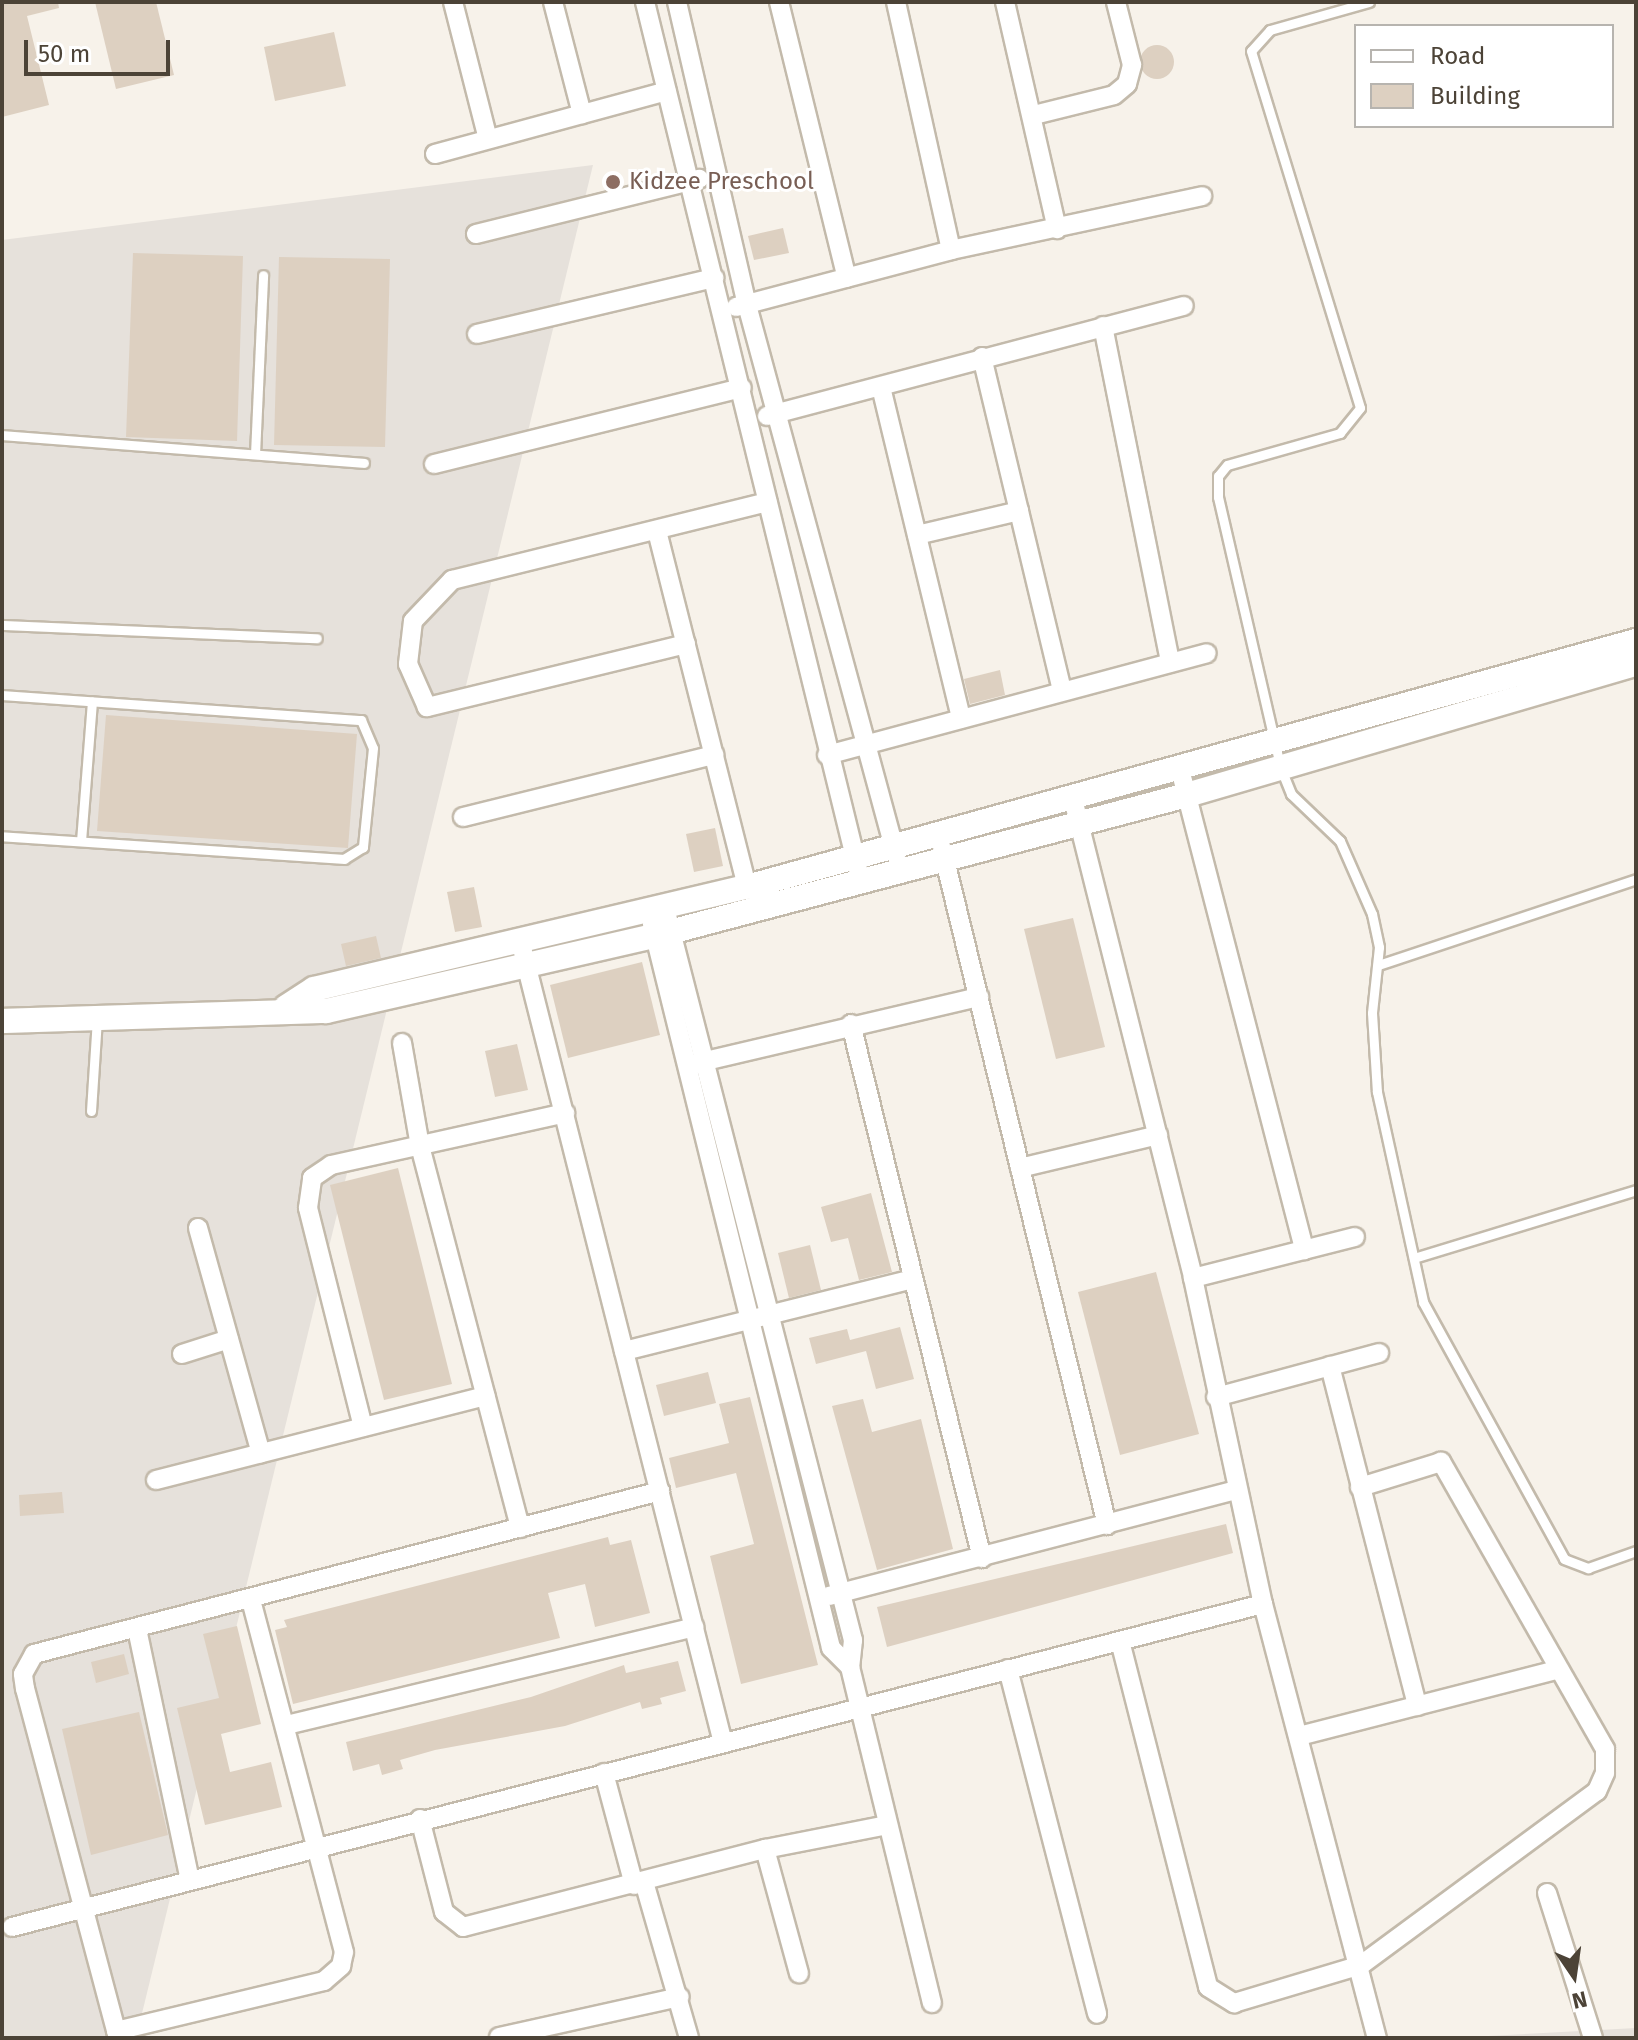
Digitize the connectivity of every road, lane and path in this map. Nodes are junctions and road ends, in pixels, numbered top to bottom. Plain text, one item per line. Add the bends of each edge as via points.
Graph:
1 (453, 2) edge
2 (553, 2) edge
3 (677, 2) edge
4 (779, 2) edge
5 (896, 2) edge
6 (1005, 2) edge
7 (1116, 2) edge
8 (1369, 2) edge
9 (648, 3) edge
10 (667, 91) junction
11 (582, 114) junction
12 (1034, 115) junction
13 (488, 139) junction
14 (435, 154) dead end
15 (717, 175) junction
16 (690, 181) junction
17 (1202, 196) dead end
18 (1057, 229) junction
19 (476, 234) dead end
20 (951, 250) junction
21 (263, 275) dead end
22 (714, 278) junction
23 (847, 278) junction
24 (747, 305) junction
25 (1184, 306) dead end
26 (722, 311) junction
27 (1103, 326) junction
28 (477, 334) dead end
29 (982, 357) junction
30 (881, 387) junction
31 (742, 388) junction
32 (775, 413) junction
33 (749, 421) junction
34 (2, 435) edge
35 (255, 454) junction
36 (364, 463) dead end
37 (434, 464) dead end
38 (767, 502) junction
39 (1019, 511) junction
40 (657, 531) junction
41 (917, 535) junction
42 (2, 625) edge
43 (317, 638) dead end
44 (1636, 641) edge
45 (686, 644) junction
46 (1207, 653) dead end
47 (1170, 662) junction
48 (1636, 664) edge
49 (1062, 689) junction
50 (2, 695) edge
51 (92, 701) junction
52 (961, 718) junction
53 (865, 746) junction
54 (714, 755) junction
55 (827, 755) junction
56 (1278, 758) junction
57 (1184, 784) junction
58 (1076, 809) junction
59 (463, 817) dead end
60 (2, 836) edge
61 (81, 841) junction
62 (941, 846) junction
63 (896, 858) junction
64 (857, 867) junction
65 (1636, 879) edge
66 (747, 887) junction
67 (660, 922) junction
68 (520, 938) junction
69 (526, 965) junction
70 (1378, 965) junction
71 (979, 997) junction
72 (286, 1007) junction
73 (97, 1016) junction
74 (2, 1021) edge
75 (851, 1024) junction
76 (402, 1043) dead end
77 (696, 1063) junction
78 (91, 1111) dead end
79 (565, 1113) junction
80 (1158, 1135) junction
81 (420, 1146) junction
82 (1020, 1168) junction
83 (1636, 1190) edge
84 (198, 1228) dead end
85 (1355, 1237) dead end
86 (1304, 1250) junction
87 (1414, 1258) junction
88 (1193, 1278) junction
89 (913, 1279) junction
90 (762, 1320) junction
91 (229, 1339) junction
92 (624, 1351) junction
93 (1379, 1353) dead end
94 (182, 1354) dead end
95 (1330, 1366) junction
96 (485, 1396) junction
97 (1216, 1397) junction
98 (363, 1427) junction
99 (261, 1453) junction
100 (156, 1480) dead end
101 (1360, 1487) junction
102 (1236, 1490) junction
103 (660, 1491) junction
104 (1107, 1525) junction
105 (520, 1528) junction
106 (1636, 1551) edge
107 (982, 1558) junction
108 (839, 1594) junction
109 (820, 1598) junction
110 (251, 1599) junction
111 (1263, 1604) junction
112 (694, 1627) junction
113 (137, 1629) junction
114 (1120, 1641) junction
115 (850, 1667) junction
116 (1008, 1669) junction
117 (1557, 1670) junction
118 (1417, 1706) junction
119 (860, 1709) junction
120 (287, 1725) junction
121 (1303, 1735) junction
122 (723, 1743) junction
123 (604, 1773) junction
124 (420, 1819) junction
125 (887, 1825) junction
126 (312, 1849) junction
127 (765, 1849) junction
128 (190, 1880) junction
129 (639, 1884) junction
130 (1547, 1893) dead end
131 (82, 1906) junction
132 (12, 1927) dead end
133 (1361, 1965) junction
134 (799, 1973) dead end
135 (680, 1997) junction
136 (932, 2003) dead end
137 (1097, 2014) dead end
138 (117, 2034) edge
139 (499, 2037) edge
140 (689, 2038) edge
141 (1377, 2038) edge
142 (1593, 2038) edge

1 - 13 street
2 - 11 street
3 - 15 street
4 - 23 street
5 - 20 street
6 - 12 street
7 - 12 street via 1132,65 1127,84 1114,95
8 - 56 lane via 1270,30 1251,51 1360,408 1340,433 1227,465 1218,476
9 - 10 street
10 - 11 street
10 - 16 street
11 - 13 street
12 - 18 street
13 - 14 street
15 - 16 street
15 - 24 street
16 - 19 street
16 - 22 street
17 - 18 street
18 - 20 street
20 - 23 street
21 - 35 lane
22 - 26 street
22 - 28 street
23 - 24 street
24 - 26 street
24 - 32 street
25 - 27 street
26 - 31 street
27 - 29 street
27 - 47 street
29 - 30 street
29 - 39 street
30 - 32 street
30 - 41 street
31 - 33 street
31 - 37 street
32 - 33 street
32 - 53 street
33 - 38 street
34 - 35 lane
35 - 36 lane
38 - 40 street
38 - 55 street
39 - 41 street
39 - 49 street
40 - 45 street
40 - 45 street via 452,580 413,621 413,687 427,707
41 - 52 street
42 - 43 lane
44 - 56 street
45 - 54 street
46 - 47 street
47 - 49 street
48 - 56 street
49 - 52 street
50 - 51 lane
51 - 61 lane
51 - 61 lane via 361,720 373,748 356,856
52 - 53 street
53 - 55 street
53 - 63 street
54 - 59 street
54 - 66 street
55 - 64 street
56 - 57 street
56 - 70 lane via 1291,794 1355,866 1372,914
57 - 58 street
57 - 86 street
58 - 62 street
58 - 80 street
60 - 61 lane
62 - 63 street
62 - 71 street
63 - 64 street
64 - 66 street
64 - 67 street
65 - 70 lane
66 - 67 street
67 - 68 street
67 - 69 street
67 - 77 street
68 - 69 street
68 - 72 street via 314,989
69 - 72 street via 326,1011
69 - 79 street
70 - 87 lane via 1374,1067
71 - 75 street
71 - 82 street
72 - 73 street
73 - 74 street
73 - 78 lane
75 - 77 street
75 - 89 street
76 - 81 street
77 - 90 street
79 - 81 street
79 - 92 street
80 - 82 street
80 - 88 street
81 - 96 street
81 - 98 street via 331,1165 307,1191
82 - 104 street
83 - 87 lane
84 - 91 street
85 - 86 street
86 - 88 street
87 - 106 lane via 1442,1346 1564,1559 1588,1568
88 - 97 street
89 - 90 street
89 - 107 street
90 - 92 street
90 - 108 street
90 - 109 street
91 - 94 street
91 - 99 street
92 - 103 street
93 - 95 street
95 - 97 street
95 - 101 street
96 - 98 street
96 - 105 street
97 - 102 street
98 - 99 street
99 - 100 street
101 - 117 street via 1441,1462
101 - 118 street
102 - 104 street
102 - 111 street
103 - 105 street
103 - 112 street
104 - 107 street
105 - 110 street
107 - 108 street
108 - 109 street
108 - 115 street via 853,1640
109 - 115 street via 831,1648
110 - 113 street
110 - 120 street
111 - 114 street
111 - 121 street
112 - 120 street
112 - 122 street
113 - 128 street
113 - 131 street via 47,1648 34,1654 23,1674
114 - 116 street
114 - 133 street via 1208,1987 1234,2003
115 - 119 street
116 - 119 street
116 - 137 street
117 - 118 street
117 - 133 street via 1605,1749 1597,1791
118 - 121 street
119 - 122 street
119 - 125 street
120 - 126 street
121 - 133 street
122 - 123 street
123 - 124 street
123 - 129 street
124 - 126 street
124 - 129 street via 450,1923 478,1927
125 - 127 street
125 - 136 street
126 - 128 street
126 - 138 street via 344,1952 333,1974
127 - 129 street
127 - 134 street
128 - 131 street
129 - 135 street
130 - 142 street
131 - 132 street
131 - 138 street
133 - 141 street
135 - 139 street
135 - 140 street

